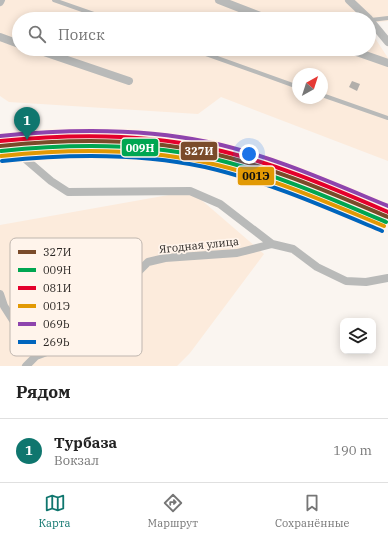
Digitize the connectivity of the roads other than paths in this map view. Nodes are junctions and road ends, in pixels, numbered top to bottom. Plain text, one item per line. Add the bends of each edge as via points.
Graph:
1 (54, 0) edge
2 (219, 0) edge
3 (348, 0) edge
4 (88, 12) edge
5 (250, 12) edge
6 (361, 12) edge
7 (388, 18) edge
8 (376, 19) edge
9 (376, 28) edge
10 (0, 37) edge
11 (12, 41) edge
12 (388, 42) edge
13 (56, 56) edge
14 (212, 56) edge
15 (368, 56) edge
16 (388, 63) edge
17 (129, 81) dead end
18 (292, 84) edge
19 (328, 97) edge
20 (388, 118) edge
21 (23, 157) road end
22 (272, 244) junction
23 (142, 268) edge
24 (388, 278) edge
25 (0, 294) edge
26 (2, 307) edge
27 (10, 319) edge
28 (36, 356) edge
29 (26, 366) edge

1 - 4 lane
2 - 5 street
3 - 6 street
7 - 8 lane
9 - 12 street
10 - 11 street
13 - 17 street
14 - 18 lane
15 - 16 street
19 - 20 lane
21 - 22 street via 68,192 190,191 220,204
22 - 23 street, Ягодная улица via 237,253 166,258 148,262
22 - 24 street via 293,249 317,267 346,281 366,282
25 - 26 street
26 - 27 street
28 - 29 street, Ягодная улица

